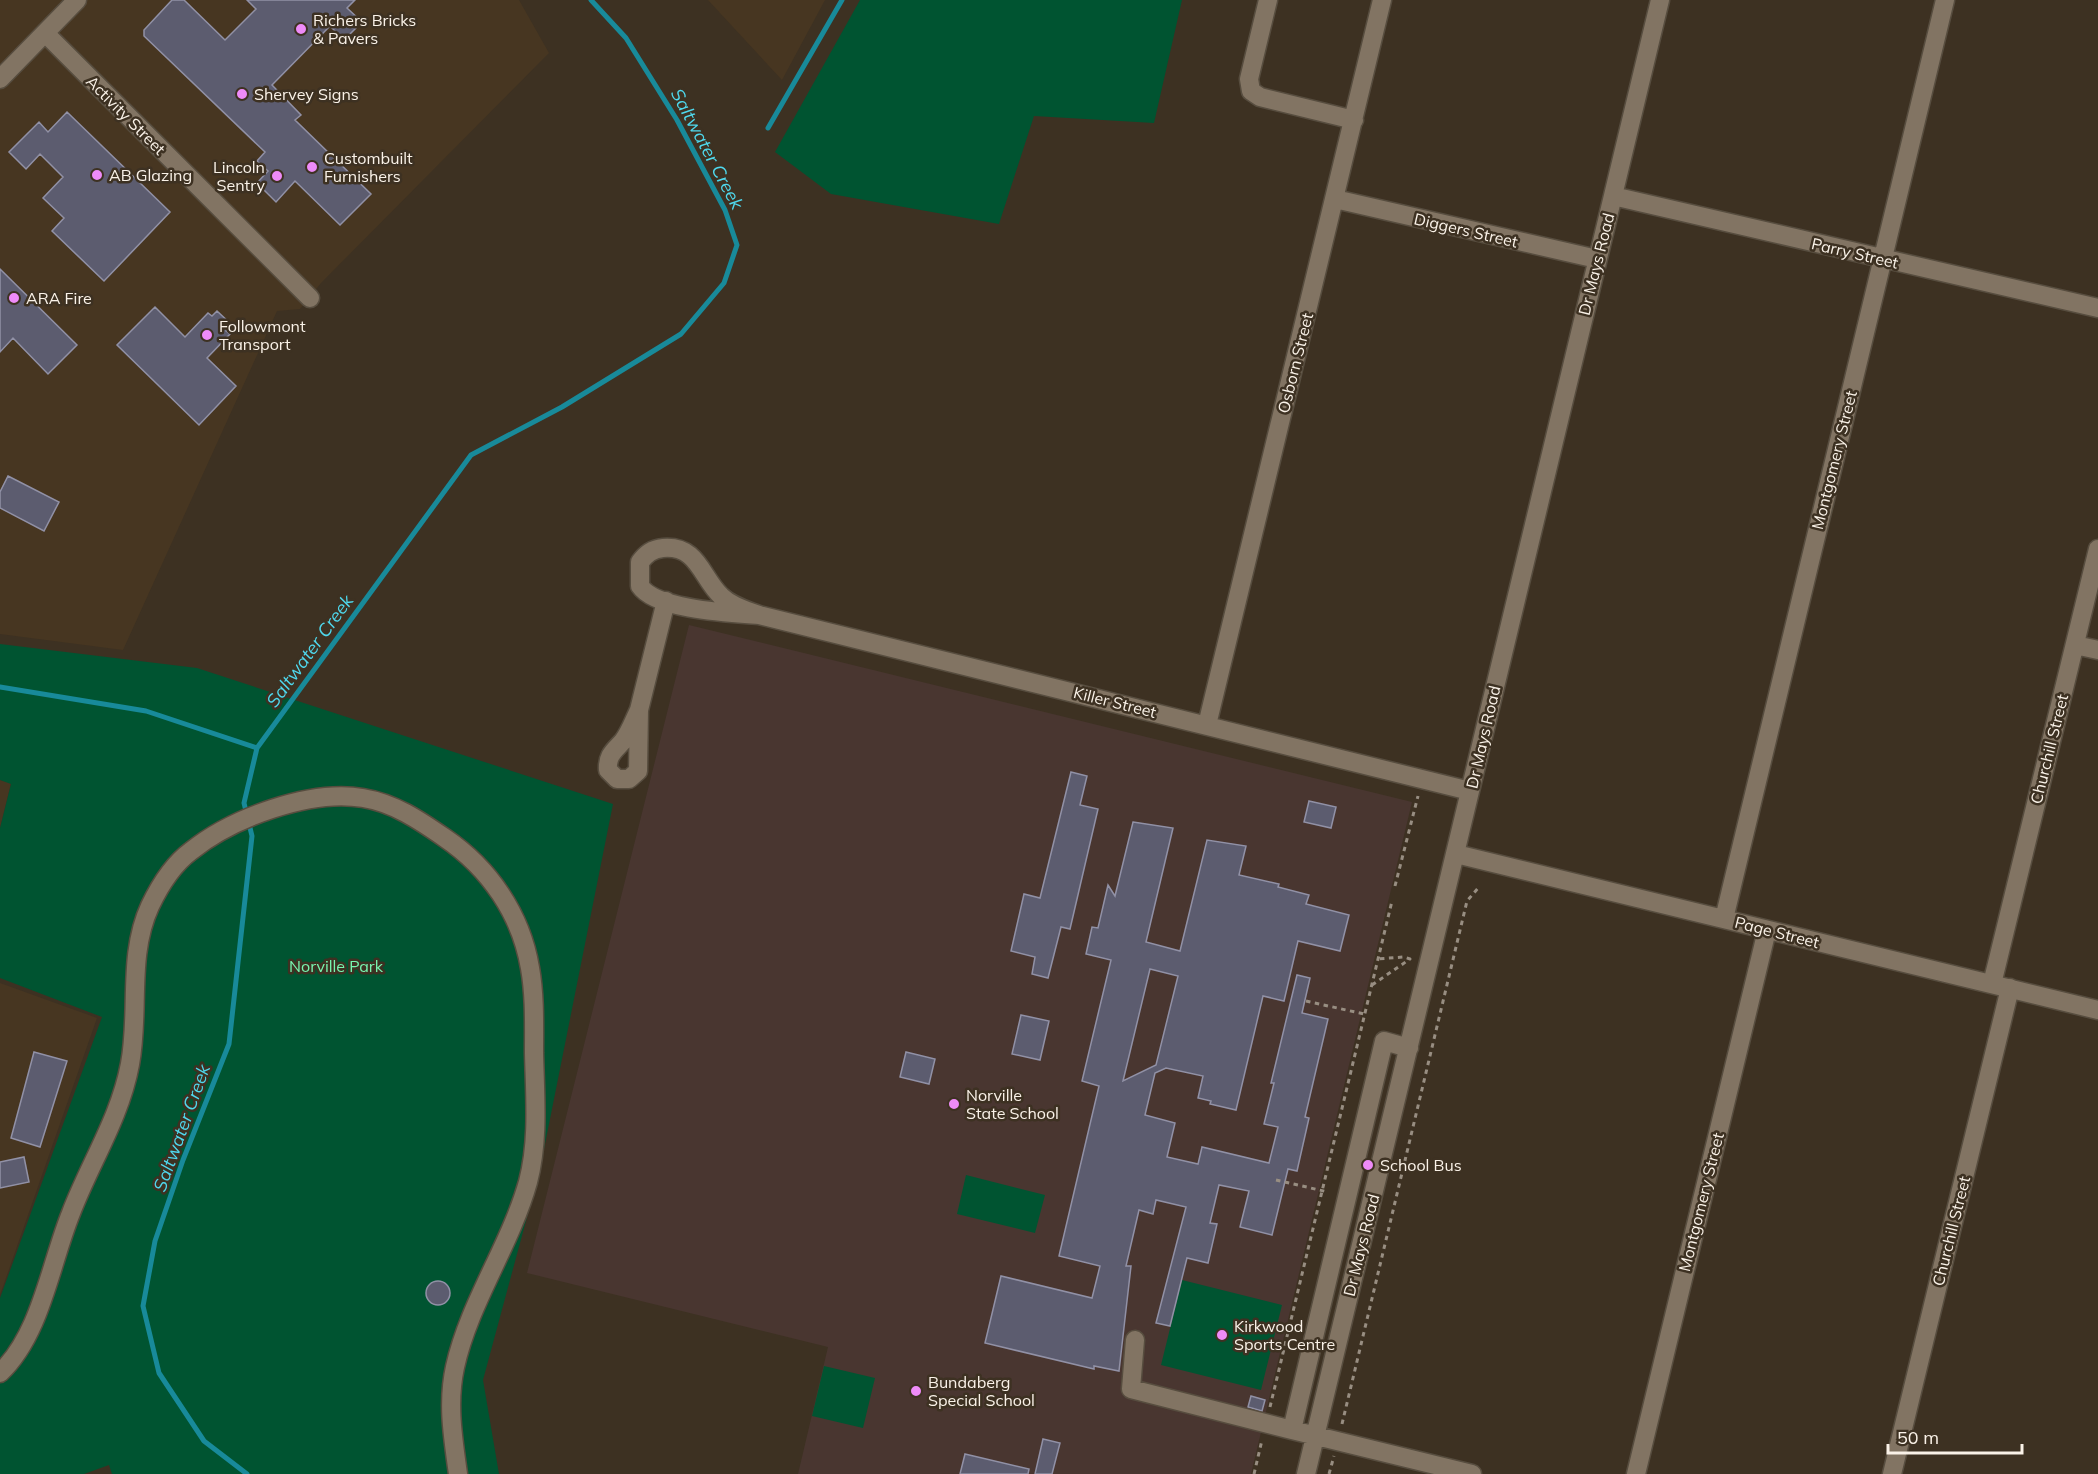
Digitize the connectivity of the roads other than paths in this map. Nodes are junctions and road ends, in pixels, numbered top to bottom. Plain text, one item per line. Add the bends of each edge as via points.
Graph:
1 (77, 0) edge
2 (1268, 0) edge
3 (1382, 0) edge
4 (1660, 0) edge
5 (1945, 0) edge
6 (45, 33) junction
7 (0, 80) edge
8 (1354, 120) junction
9 (1613, 196) junction
10 (1335, 199) junction
11 (1882, 259) junction
12 (1597, 260) junction
13 (310, 298) dead end
14 (2098, 308) edge
15 (2098, 549) edge
16 (666, 601) junction
17 (759, 615) junction
18 (2075, 645) junction
19 (2098, 650) edge
20 (639, 710) dead end
21 (1207, 725) junction
22 (1470, 791) junction
23 (1456, 854) junction
24 (1724, 919) junction
25 (1767, 930) junction
26 (1992, 984) junction
27 (2010, 988) junction
28 (2098, 1010) edge
29 (1409, 1048) junction
30 (1136, 1340) dead end
31 (0, 1372) edge
32 (1292, 1430) junction
33 (1315, 1436) junction
34 (458, 1474) edge
35 (1306, 1474) edge
36 (1472, 1474) edge
37 (1636, 1474) edge
38 (1892, 1474) edge

1 - 6 street
2 - 8 street via 1249,79 1251,91 1260,97
3 - 8 street, Osborn Street
4 - 9 street, Dr Mays Road
5 - 11 street, Montgomery Street
6 - 7 street
6 - 13 street, Activity Street
8 - 10 street, Osborn Street
9 - 11 street, Parry Street
9 - 12 street, Dr Mays Road
10 - 12 street, Diggers Street
10 - 21 street, Osborn Street
11 - 14 street, Parry Street
11 - 24 street, Montgomery Street
12 - 22 street, Dr Mays Road
15 - 18 street, Churchill Street
16 - 17 street via 724,613
16 - 17 street via 644,592 638,578 644,556 666,548 688,553 722,597
16 - 20 street
17 - 21 street, Killer Street
18 - 19 street
18 - 26 street, Churchill Street
21 - 22 street, Killer Street
22 - 23 street, Dr Mays Road
23 - 24 street, Page Street
23 - 29 street, Dr Mays Road
24 - 25 street, Page Street
25 - 26 street, Page Street
25 - 37 street, Montgomery Street
26 - 27 street, Page Street
27 - 28 street, Page Street
27 - 38 street, Churchill Street
29 - 32 street via 1384,1041
29 - 33 street, Dr Mays Road
30 - 32 street via 1131,1389
31 - 34 street via 25,1341 72,1209 115,1117 133,1039 135,963 148,911 159,886 190,851 239,822 304,800 362,798 399,808 478,864 505,900 524,942 533,987 536,1108 532,1165 519,1210 462,1341 455,1367 451,1411
32 - 33 street
33 - 35 street, Dr Mays Road
33 - 36 street

